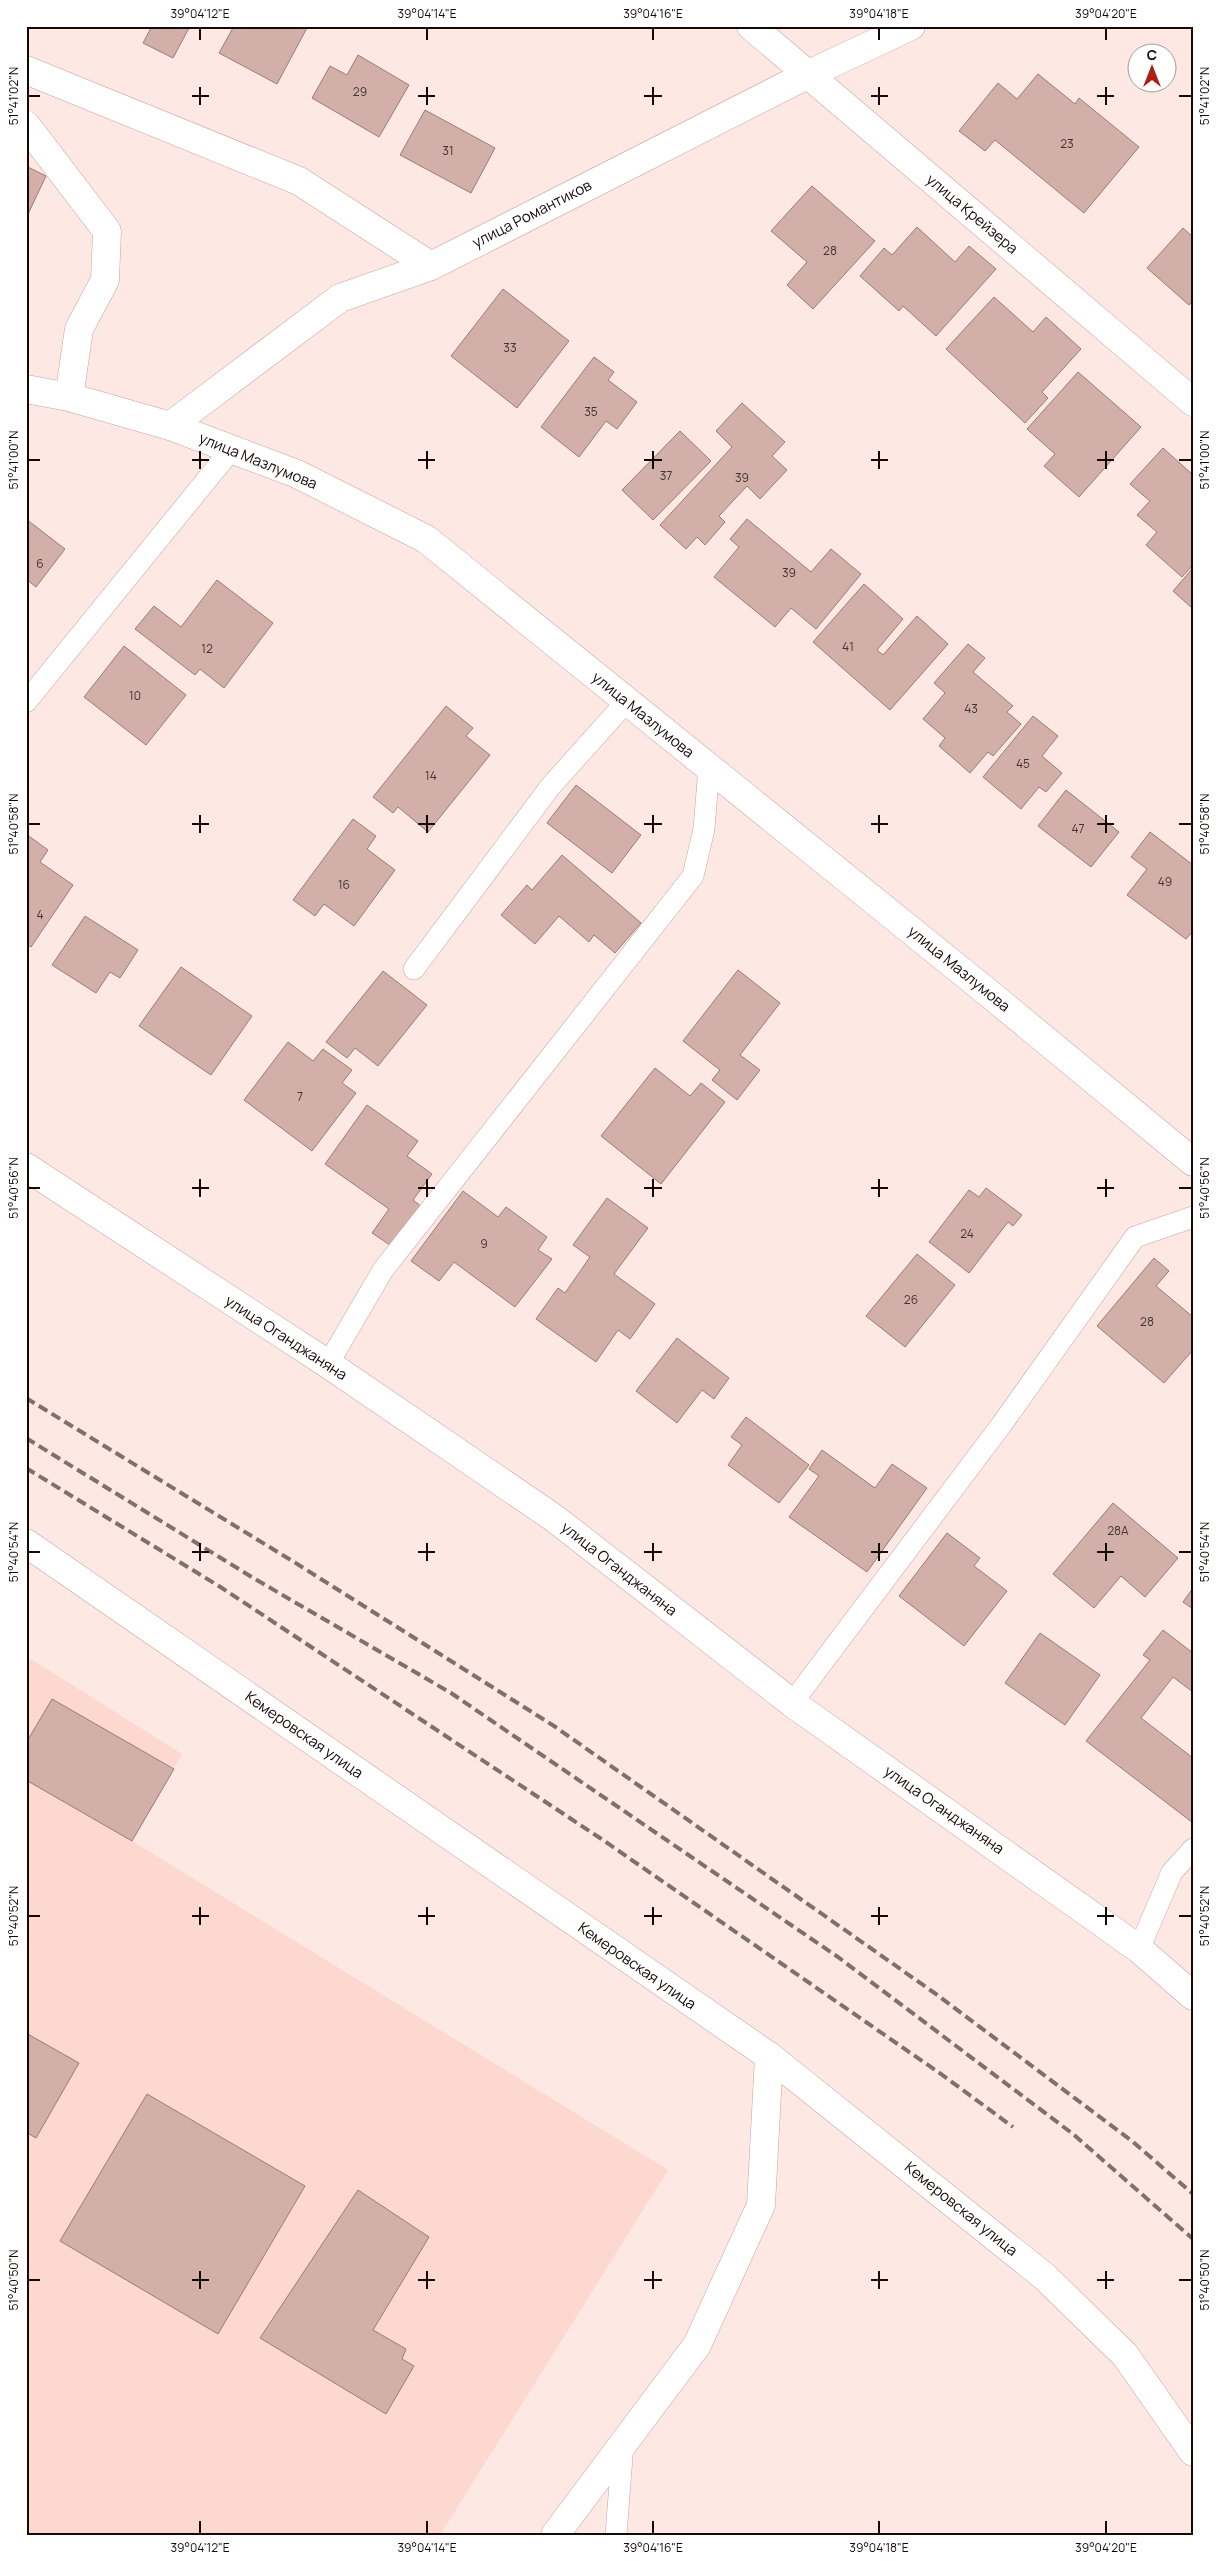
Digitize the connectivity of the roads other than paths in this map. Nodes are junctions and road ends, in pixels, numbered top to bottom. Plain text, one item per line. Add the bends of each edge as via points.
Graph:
1 (751, 26) edge
2 (911, 26) edge
3 (26, 70) edge
4 (807, 76) junction
5 (26, 124) edge
6 (431, 266) junction
7 (26, 388) edge
8 (69, 397) junction
9 (1193, 402) edge
10 (170, 426) junction
11 (231, 450) junction
12 (627, 701) junction
13 (26, 702) edge
14 (709, 768) junction
15 (414, 969) dead end
16 (1193, 1162) edge
17 (26, 1167) edge
18 (1193, 1217) edge
19 (328, 1364) junction
20 (26, 1543) edge
21 (792, 1703) junction
22 (1193, 1849) edge
23 (1139, 1949) junction
24 (1193, 1996) edge
25 (769, 2056) junction
26 (623, 2444) junction
27 (1193, 2452) edge
28 (555, 2535) edge
29 (616, 2535) edge

1 - 4 street, улица Крейзера
2 - 4 street, улица Романтиков
3 - 6 street via 299,181
4 - 6 street, улица Романтиков
4 - 9 street, улица Крейзера
5 - 8 street via 107,231 106,280 79,329
6 - 10 street, улица Романтиков via 340,298
7 - 8 street, улица Мазлумова
8 - 10 street, улица Мазлумова
10 - 11 street, улица Мазлумова
11 - 12 street, улица Мазлумова via 297,474 426,539
11 - 13 lane
12 - 14 street, улица Мазлумова
12 - 15 lane via 550,787
14 - 16 street, улица Мазлумова
14 - 19 lane via 704,829 693,876 383,1270
17 - 19 street, улица Оганджаняна
18 - 21 lane via 1135,1237 1002,1424
19 - 21 street, улица Оганджаняна via 554,1518
20 - 25 street, Кемеровская улица
21 - 23 street, улица Оганджаняна
22 - 23 lane via 1172,1872
23 - 24 street, улица Оганджаняна
25 - 26 street via 761,2205 696,2346
25 - 27 street, Кемеровская улица via 1045,2277 1126,2355
26 - 28 street
26 - 29 lane

